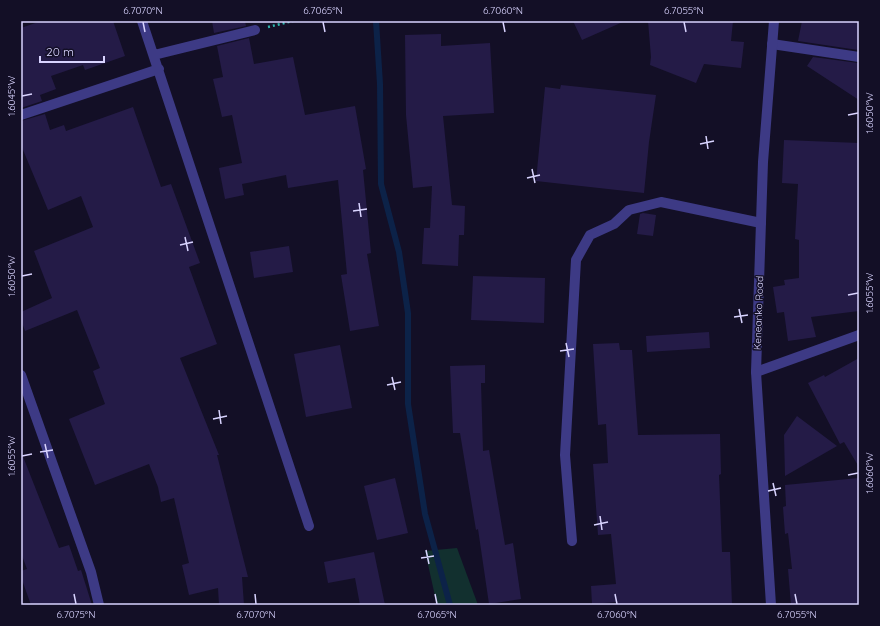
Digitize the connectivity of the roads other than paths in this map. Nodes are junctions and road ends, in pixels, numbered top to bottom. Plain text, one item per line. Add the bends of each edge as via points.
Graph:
1 (142, 21) edge
2 (774, 21) edge
3 (255, 30) road end
4 (772, 44) junction
5 (154, 55) junction
6 (859, 57) edge
7 (159, 69) junction
8 (21, 115) edge
9 (761, 223) junction
10 (859, 335) edge
11 (756, 372) junction
12 (21, 375) edge
13 (309, 526) dead end
14 (572, 541) dead end
15 (99, 605) edge
16 (771, 605) edge

1 - 5 street
2 - 4 street, Keneanko Road
3 - 5 street
4 - 6 street
4 - 9 street, Keneanko Road
5 - 7 street
7 - 8 street
7 - 13 street
9 - 11 street, Keneanko Road
9 - 14 street via 661,202 629,210 614,224 590,235 576,260 565,455
10 - 11 street
11 - 16 street, Keneanko Road
12 - 15 street via 91,572

